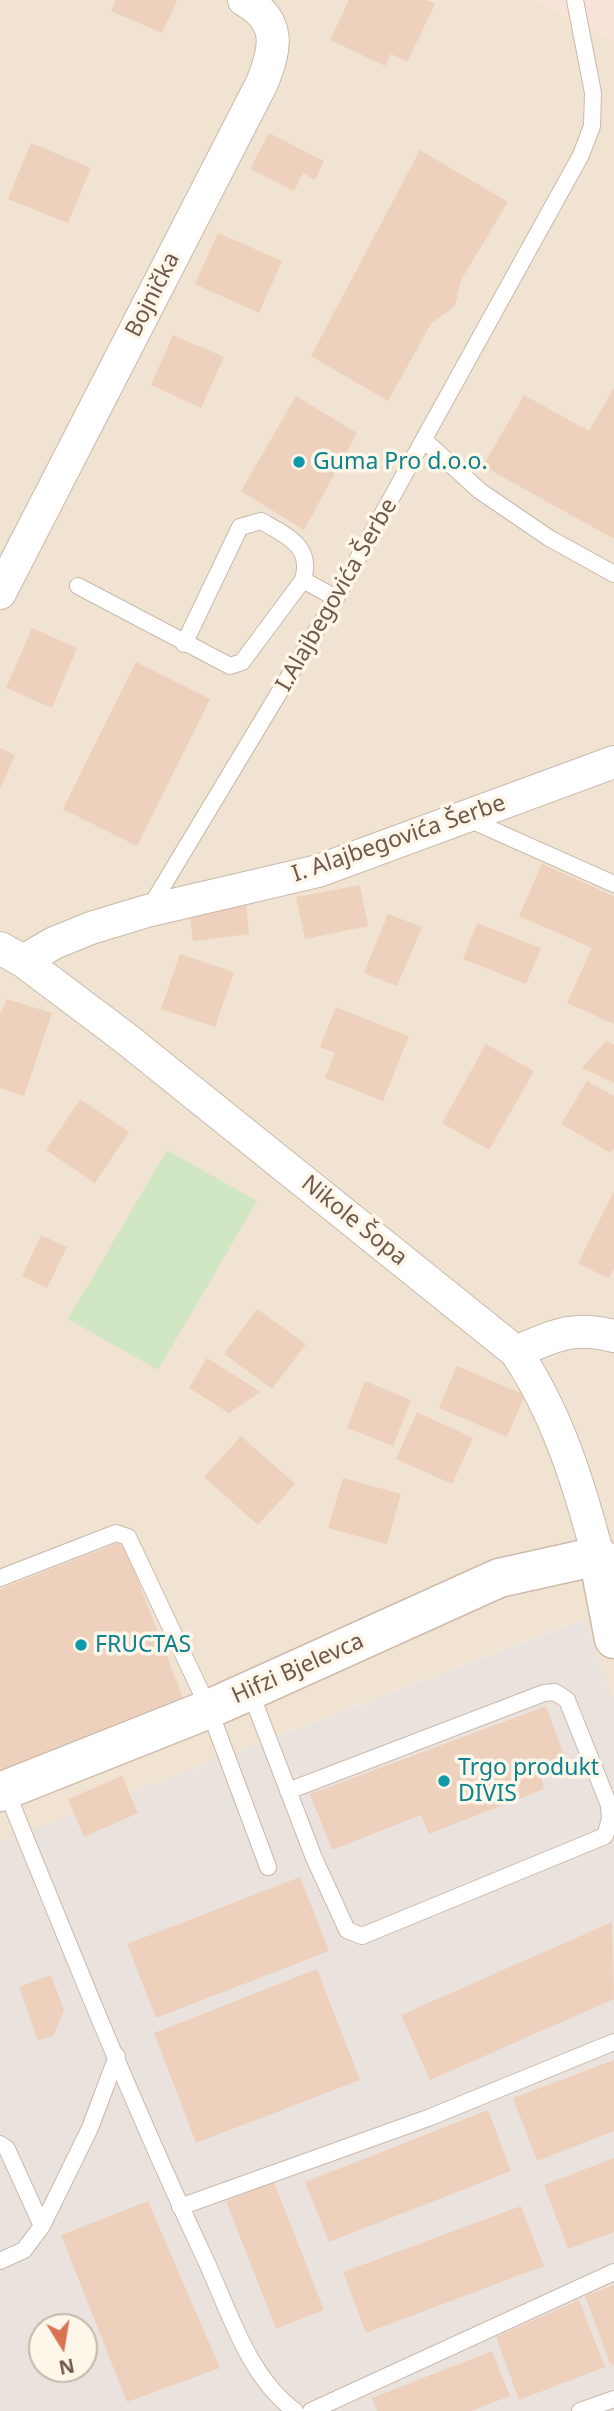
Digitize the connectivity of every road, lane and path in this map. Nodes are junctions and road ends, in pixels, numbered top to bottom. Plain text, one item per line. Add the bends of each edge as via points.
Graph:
1 (244, 0) edge
2 (572, 2) edge
3 (424, 440) junction
4 (614, 574) edge
5 (303, 580) junction
6 (78, 586) dead end
7 (0, 593) edge
8 (336, 598) junction
9 (184, 644) junction
10 (614, 762) edge
11 (464, 818) junction
12 (614, 884) edge
13 (147, 911) junction
14 (12, 955) edge
15 (614, 1336) edge
16 (516, 1352) junction
17 (606, 1559) edge
18 (0, 1578) edge
19 (614, 1639) edge
20 (250, 1691) junction
21 (209, 1709) junction
22 (3, 1791) edge
23 (288, 1791) junction
24 (268, 1867) dead end
25 (614, 2042) edge
26 (117, 2056) junction
27 (0, 2144) edge
28 (180, 2207) junction
29 (42, 2226) junction
30 (0, 2261) edge
31 (614, 2272) edge
32 (614, 2399) edge
33 (295, 2411) edge
34 (311, 2411) edge
35 (580, 2411) edge

1 - 7 street, Bojnička via 264,13 272,27 266,73
2 - 3 lane, I.Alajbegovića Šerbe via 593,93 592,125 581,155
3 - 4 lane via 480,491 549,538
3 - 8 lane, I.Alajbegovića Šerbe
5 - 8 lane
5 - 9 lane via 236,665
5 - 9 lane via 305,560 295,541 261,522 240,527
6 - 9 lane
8 - 13 lane, I.Alajbegovića Šerbe
10 - 11 street, I. Alajbegovića Šerbe
11 - 12 lane
11 - 13 street, I. Alajbegovića Šerbe via 318,871
13 - 14 street, I. Alajbegovića Šerbe
14 - 16 street, Nikole Šopa via 124,1037
15 - 16 street via 562,1332
16 - 17 street, Nikole Šopa via 557,1425
17 - 19 main road
17 - 20 main road, Hifzi Bjelevca via 499,1578
18 - 21 lane via 123,1533
20 - 21 main road, Hifzi Bjelevca
20 - 23 lane
21 - 22 main road, Hifzi Bjelevca
21 - 24 lane
22 - 26 lane
23 - 23 lane via 347,1930 362,1936 605,1836 610,1819 609,1805 567,1700 555,1692
25 - 28 lane via 428,2118
26 - 28 lane
26 - 29 lane via 90,2128
27 - 29 lane via 7,2149
28 - 33 lane via 257,2371 277,2398
29 - 30 lane via 24,2250
31 - 34 lane
32 - 35 lane

